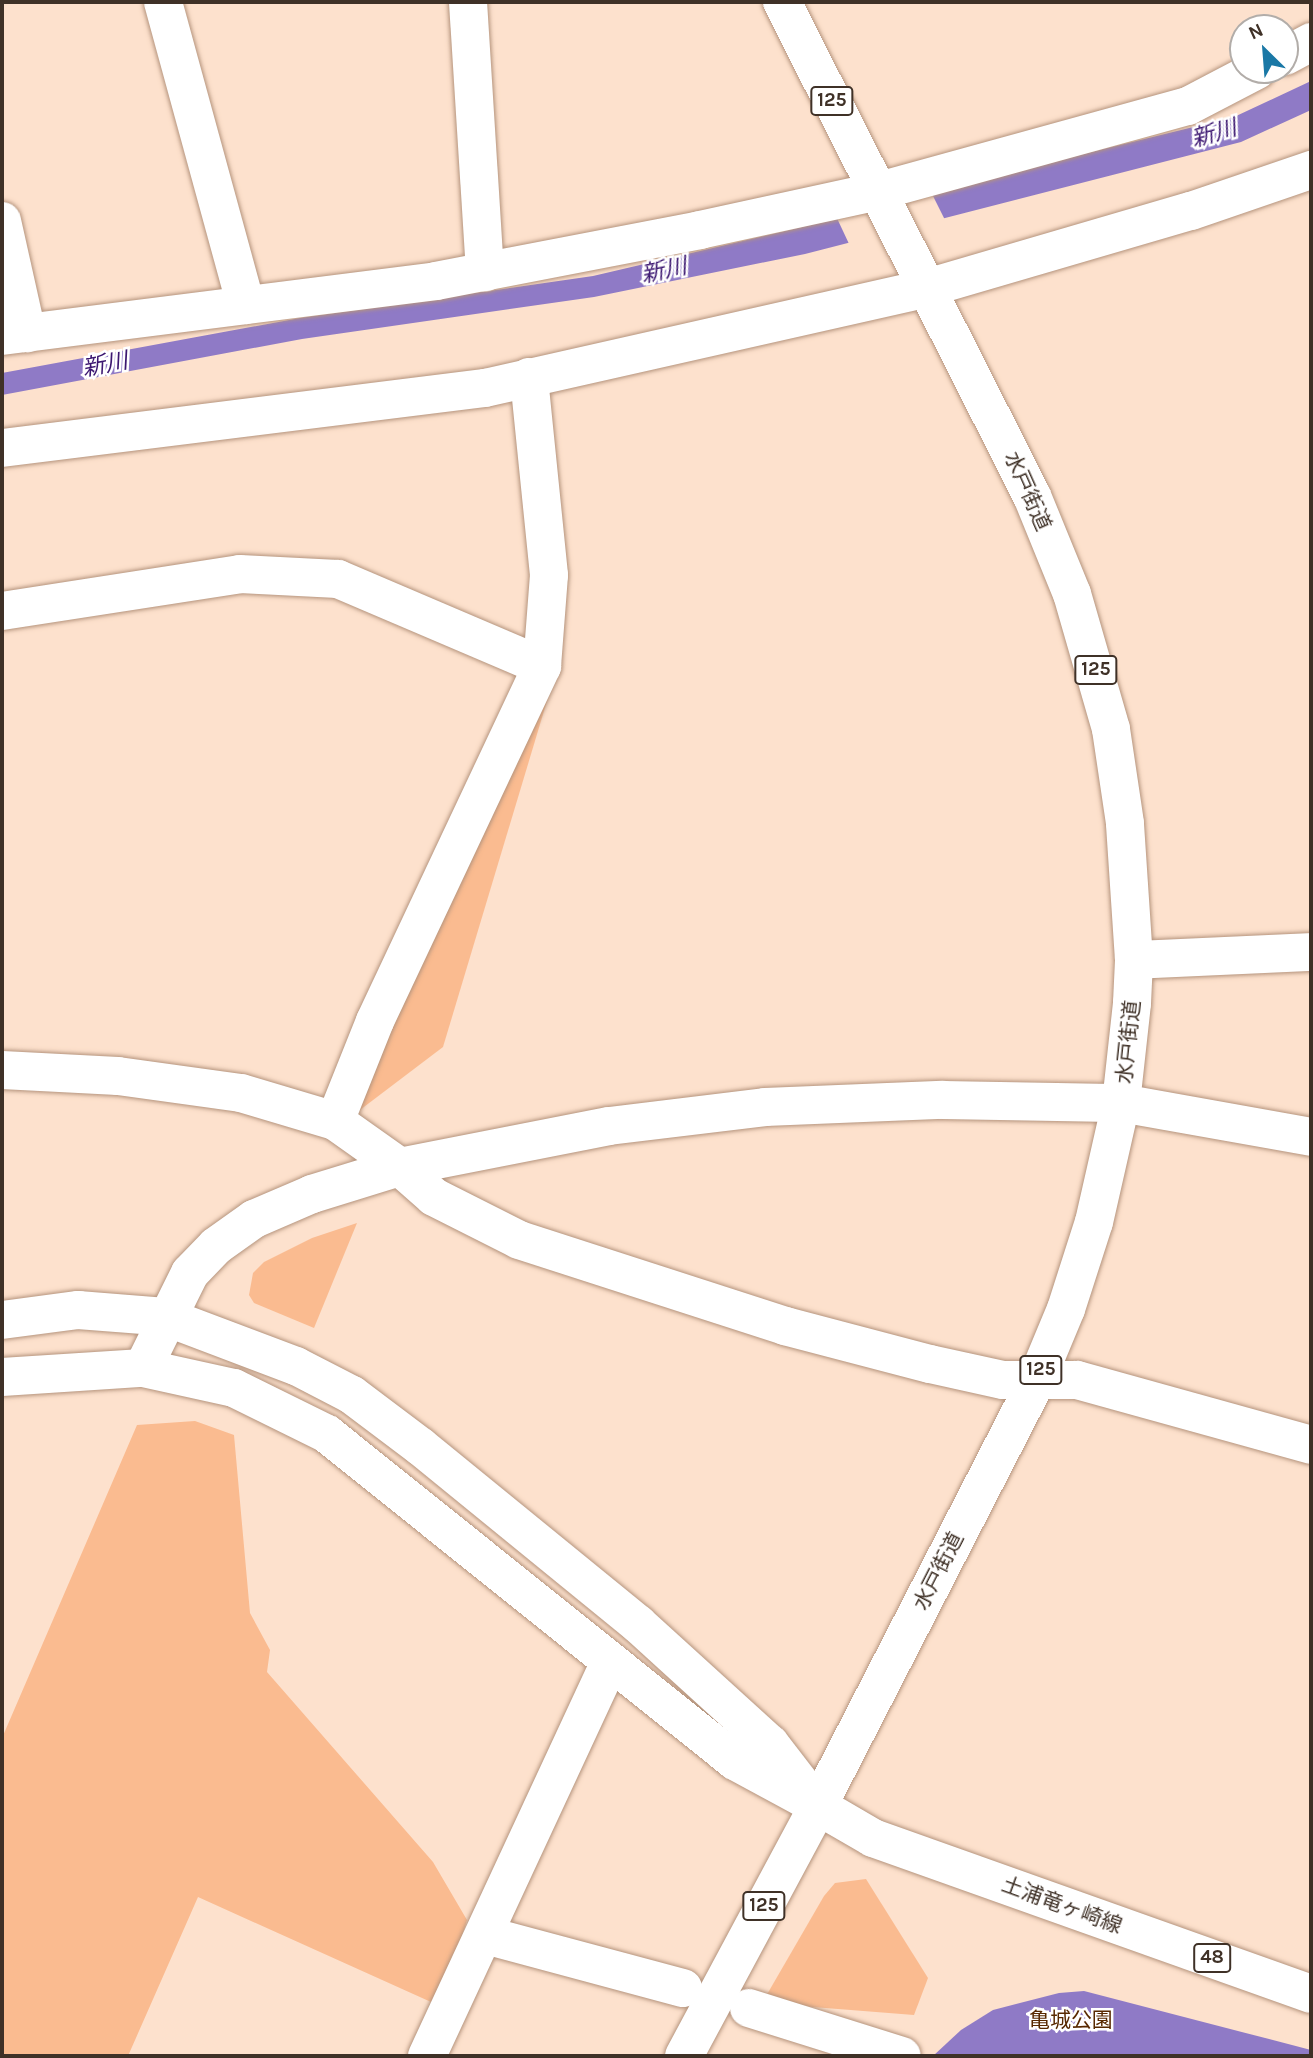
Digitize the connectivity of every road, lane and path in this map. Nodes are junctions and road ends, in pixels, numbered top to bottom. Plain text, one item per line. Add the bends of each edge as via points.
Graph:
1 (163, 2) edge
2 (468, 2) edge
3 (782, 2) edge
4 (1230, 84) edge
5 (1311, 170) edge
6 (881, 195) junction
7 (2, 220) edge
8 (485, 272) junction
9 (923, 280) junction
10 (246, 305) junction
11 (15, 334) edge
12 (529, 377) junction
13 (2, 448) edge
14 (2, 611) edge
15 (542, 666) junction
16 (1311, 952) edge
17 (1134, 960) junction
18 (2, 1070) edge
19 (1121, 1103) junction
20 (335, 1121) junction
21 (1311, 1137) edge
22 (400, 1167) junction
23 (166, 1317) junction
24 (2, 1320) edge
25 (143, 1367) junction
26 (2, 1377) edge
27 (1036, 1381) junction
28 (1311, 1445) edge
29 (610, 1661) junction
30 (818, 1805) junction
31 (485, 1935) junction
32 (683, 1989) dead end
33 (1311, 1994) edge
34 (749, 2008) dead end
35 (427, 2056) edge
36 (684, 2056) edge
37 (902, 2056) edge

1 - 10 main road
2 - 8 main road
3 - 6 main road, 水戸街道 / 125
4 - 6 main road via 1188,106
5 - 9 main road via 1191,211
6 - 8 main road
6 - 9 main road, 水戸街道 / 125
7 - 11 main road
8 - 10 main road
9 - 12 main road
9 - 17 main road, 水戸街道 / 125 via 1032,496 1072,594 1094,664 1111,729 1125,823
10 - 11 main road
12 - 13 main road via 485,388
12 - 15 main road via 548,575
14 - 15 main road via 240,574 338,579
15 - 20 main road via 375,1021
16 - 17 main road
17 - 19 main road, 水戸街道 / 125
18 - 20 main road via 118,1076 241,1093
19 - 21 main road
19 - 22 main road via 943,1100 765,1107 609,1126
19 - 27 main road, 水戸街道 / 125 via 1094,1222 1066,1309
20 - 22 main road
22 - 23 main road via 312,1194 254,1219 190,1273
22 - 27 main road via 434,1197 519,1240 798,1330 942,1367 1003,1380
23 - 24 main road via 78,1310
23 - 25 main road
23 - 30 main road via 296,1366 352,1395 638,1624 770,1744
25 - 26 main road, 土浦竜ヶ崎線
25 - 29 main road, 土浦竜ヶ崎線 via 234,1388 327,1434
27 - 28 main road via 1077,1380
27 - 30 main road, 水戸街道 / 125
29 - 30 main road, 土浦竜ヶ崎線 via 734,1761
29 - 31 main road
30 - 33 main road, 土浦竜ヶ崎線 / 48 via 873,1839
30 - 36 main road, 水戸街道 / 125
31 - 32 main road
31 - 35 main road
34 - 37 main road

